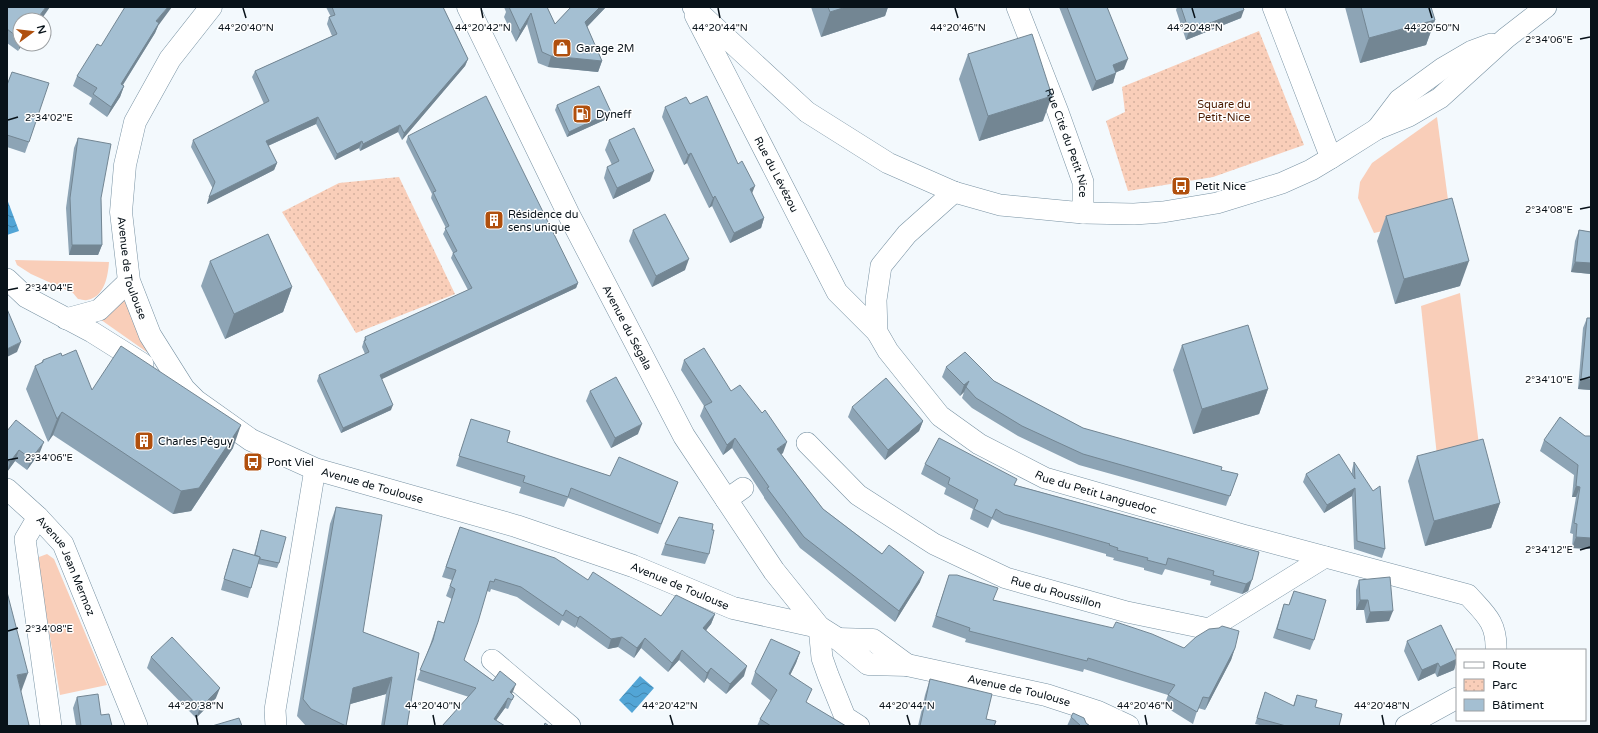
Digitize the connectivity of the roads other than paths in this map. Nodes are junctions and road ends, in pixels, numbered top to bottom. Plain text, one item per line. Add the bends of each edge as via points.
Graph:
1 (212, 7) edge
2 (468, 7) edge
3 (692, 7) edge
4 (1017, 7) edge
5 (1273, 7) edge
6 (1546, 7) edge
7 (1331, 158) junction
8 (954, 192) junction
9 (1083, 213) junction
10 (7, 279) edge
11 (129, 281) junction
12 (66, 319) junction
13 (877, 332) junction
14 (184, 390) junction
15 (807, 443) dead end
16 (315, 469) junction
17 (7, 489) edge
18 (38, 517) junction
19 (1325, 557) junction
20 (820, 627) junction
21 (1496, 649) edge
22 (492, 660) dead end
23 (1456, 699) edge
24 (276, 718) edge
25 (1095, 719) edge
26 (51, 726) edge
27 (136, 726) edge
28 (287, 726) edge
29 (570, 726) edge
30 (859, 726) edge
31 (1128, 726) edge
32 (1406, 726) edge

1 - 11 main road, Avenue de Toulouse via 170,59 135,122 125,165 121,212
2 - 20 main road, Avenue du Ségala via 568,213 684,436 735,494 774,571
3 - 8 street via 807,112 888,163
3 - 13 street, Rue du Lévézou via 837,292
4 - 9 street, Rue Cité du Petit Nice via 1083,182
5 - 7 street
6 - 7 street via 1506,38 1472,51 1443,68 1399,100 1377,128
7 - 9 street via 1282,183 1217,204 1134,214
8 - 9 street via 1000,205
8 - 13 street, Rue du Petit Languedoc via 907,234 881,266 876,300
10 - 12 street via 26,297
11 - 12 street via 99,310
11 - 14 main road, Avenue de Toulouse via 150,335
12 - 14 street via 92,332
13 - 19 street, Rue du Petit Languedoc via 888,352 940,416 979,444 1045,478
14 - 16 main road, Avenue de Toulouse via 252,440
15 - 19 street, Rue du Roussillon via 858,495 934,544 1006,578 1134,614 1209,629
16 - 20 main road, Avenue de Toulouse via 516,526 633,566 733,608
16 - 24 street
17 - 18 street
18 - 26 street, Avenue Jean Mermoz via 25,539
18 - 27 street, Avenue Jean Mermoz via 63,544
19 - 21 street, Rue du Petit Languedoc via 1468,595 1491,622 1497,637
20 - 25 main road, Avenue de Toulouse via 868,664 907,665 1046,695
20 - 30 street via 822,658 828,675 845,717
22 - 29 street
23 - 32 street
24 - 28 street
25 - 31 main road, Avenue de Toulouse

